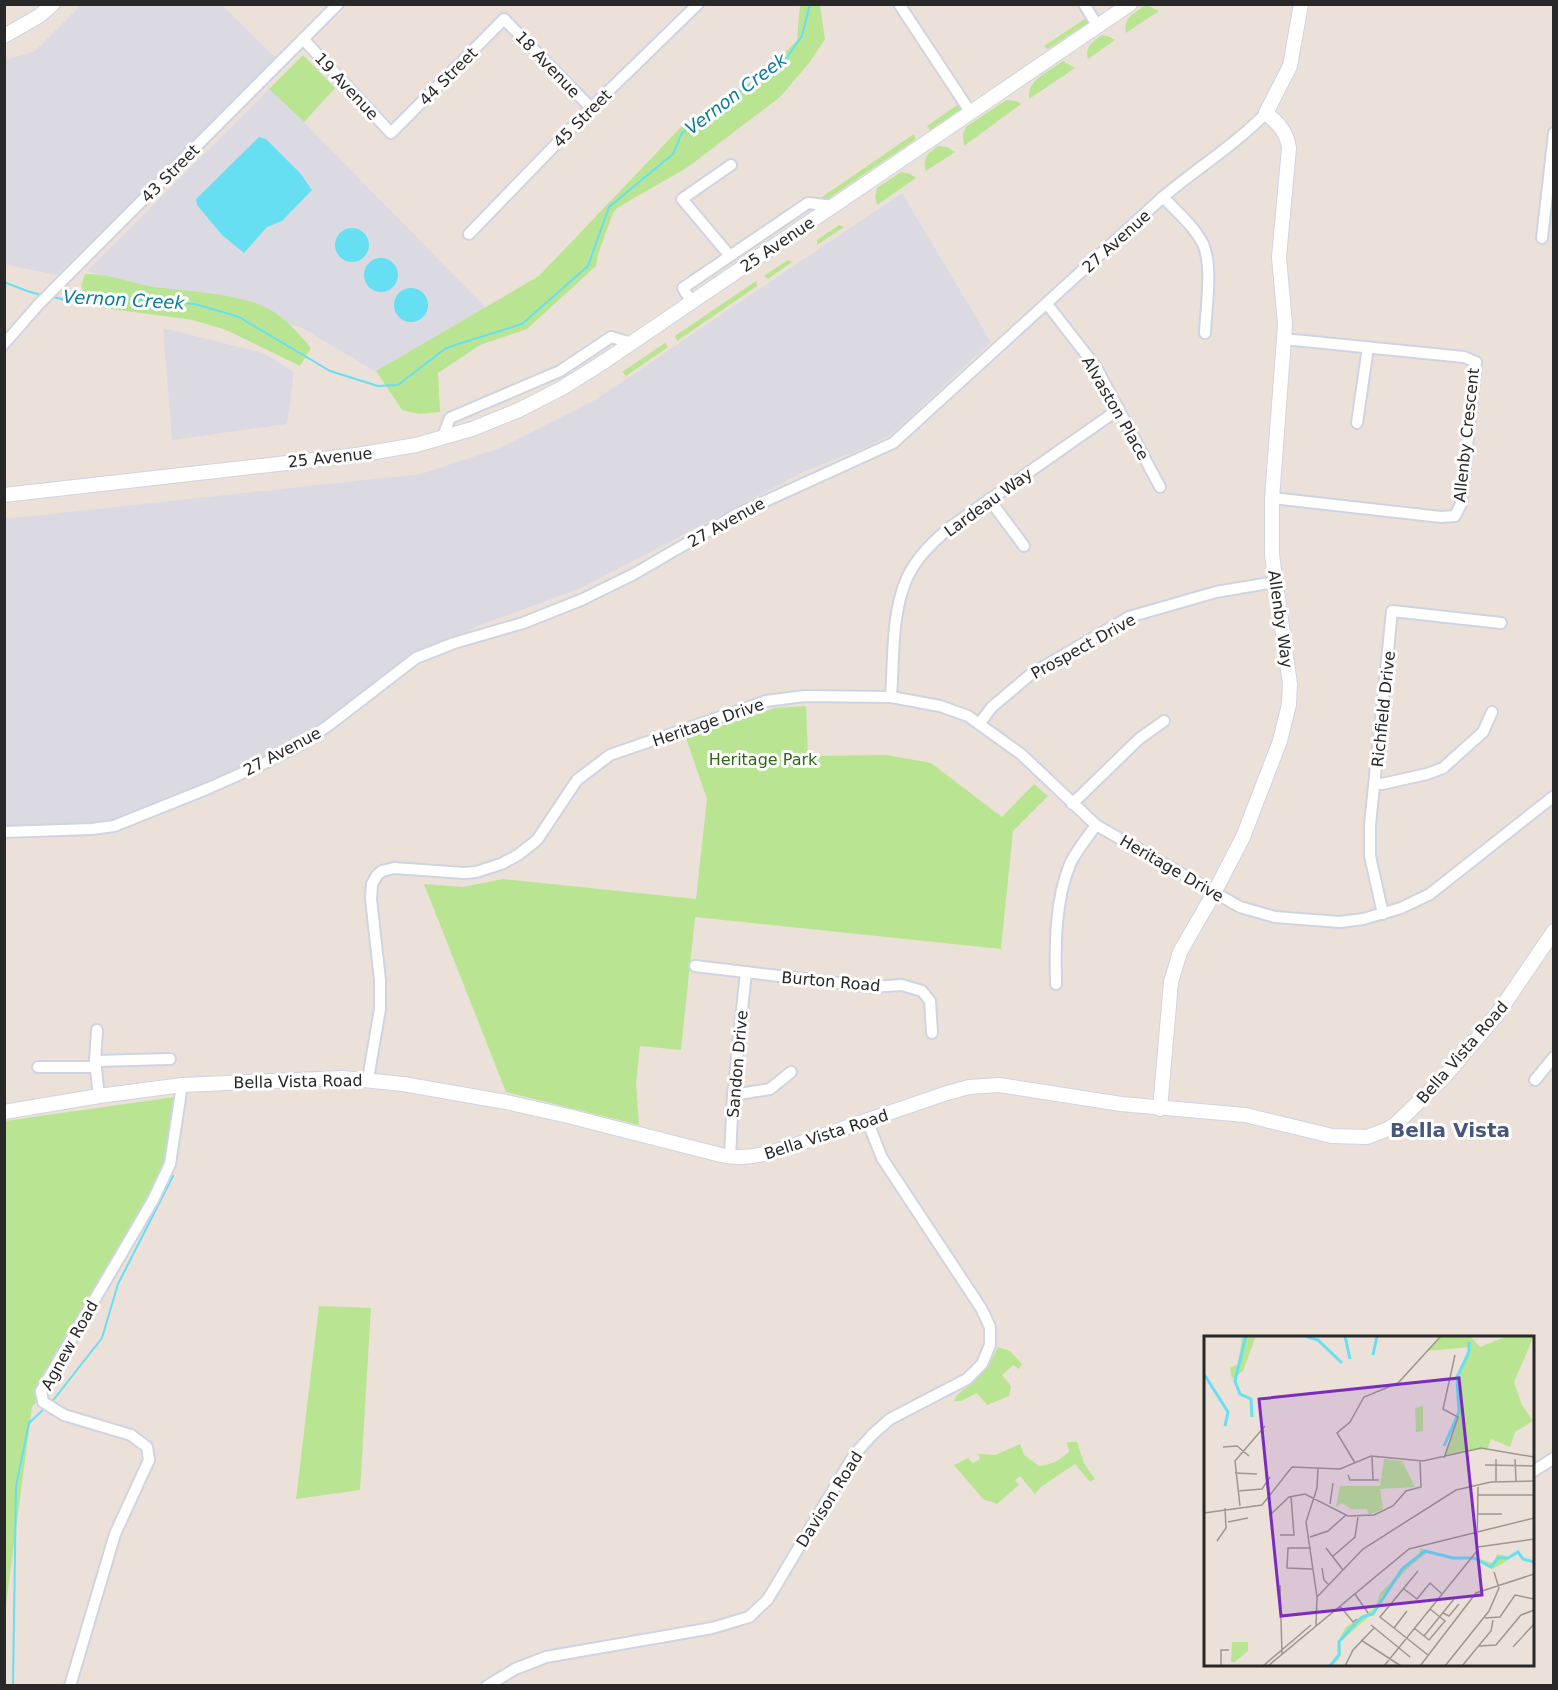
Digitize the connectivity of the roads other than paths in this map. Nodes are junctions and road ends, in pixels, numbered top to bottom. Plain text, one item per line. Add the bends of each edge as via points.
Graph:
1 (52, 4) edge
2 (338, 4) edge
3 (698, 4) edge
4 (899, 4) edge
5 (1084, 4) edge
6 (1130, 4) edge
7 (1301, 4) edge
8 (504, 19) joint
9 (1098, 27) junction
10 (4, 36) edge
11 (303, 39) junction
12 (591, 108) junction
13 (971, 113) junction
14 (1266, 113) junction
15 (391, 133) joint
16 (1554, 133) edge
17 (731, 165) dead end
18 (1163, 197) junction
19 (833, 206) junction
20 (469, 234) dead end
21 (1542, 238) dead end
22 (730, 256) junction
23 (692, 303) junction
24 (1047, 304) junction
25 (1205, 333) dead end
26 (1284, 339) junction
27 (632, 343) junction
28 (4, 344) edge
29 (1368, 347) junction
30 (1119, 409) junction
31 (1357, 423) dead end
32 (444, 433) dead end
33 (4, 483) edge
34 (1160, 486) dead end
35 (21, 493) junction
36 (4, 495) edge
37 (1272, 498) junction
38 (989, 499) junction
39 (1024, 546) dead end
40 (1275, 582) junction
41 (1501, 623) dead end
42 (891, 697) junction
43 (1492, 712) dead end
44 (1164, 721) dead end
45 (979, 724) junction
46 (1375, 783) junction
47 (1554, 796) edge
48 (1072, 804) junction
49 (1096, 825) junction
50 (4, 832) edge
51 (1214, 893) junction
52 (1383, 914) junction
53 (1554, 931) edge
54 (694, 966) dead end
55 (746, 972) junction
56 (1056, 984) dead end
57 (97, 1030) dead end
58 (932, 1033) dead end
59 (1554, 1057) edge
60 (170, 1059) dead end
61 (96, 1064) junction
62 (38, 1067) dead end
63 (791, 1072) dead end
64 (368, 1079) junction
65 (1535, 1080) dead end
66 (182, 1085) junction
67 (733, 1095) junction
68 (99, 1096) junction
69 (1160, 1109) junction
70 (4, 1112) edge
71 (867, 1120) junction
72 (730, 1157) junction
73 (1554, 1458) edge
74 (1534, 1471) edge
75 (70, 1686) edge
76 (487, 1686) edge

1 - 10 street
2 - 11 street, 43 Street
3 - 12 street, 45 Street
4 - 13 street
5 - 9 street
6 - 9 street, 25 Avenue
7 - 14 street, 27 Avenue via 1290,66
8 - 12 street, 18 Avenue
8 - 15 street, 44 Street
9 - 13 street, 25 Avenue
11 - 15 street, 19 Avenue
11 - 28 street, 43 Street via 39,304
12 - 20 street, 45 Street
13 - 19 street, 25 Avenue
14 - 18 street, 27 Avenue
14 - 26 street, Allenby Way via 1285,133 1289,148 1279,257
16 - 21 street
17 - 22 street, 25 Avenue via 682,199
18 - 24 street, 27 Avenue
18 - 25 street via 1203,244 1208,261
19 - 22 street, 25 Avenue via 808,203
19 - 23 street, 25 Avenue
22 - 23 street, 25 Avenue via 683,288
23 - 27 street, 25 Avenue
24 - 30 street, Alvaston Place via 1096,367
24 - 50 street, 27 Avenue via 893,443 736,514 581,600 416,658 329,726 267,762 114,826
26 - 29 street, Allenby Crescent
26 - 37 street, Allenby Way
27 - 32 street via 611,337 560,371 450,418
27 - 35 street, 25 Avenue via 526,407 472,429 416,445
29 - 31 street
29 - 37 street, Allenby Crescent via 1464,357 1476,362 1461,504 1455,516 1441,518
30 - 34 street, Alvaston Place
30 - 38 street, Lardeau Way
33 - 35 street
35 - 36 street, 25 Avenue
37 - 40 street, Allenby Way
38 - 39 street
38 - 42 street, Lardeau Way via 932,544 908,577 897,616
40 - 45 street, Prospect Drive via 1216,592 1129,617 1031,674 992,707
40 - 51 street, Allenby Way via 1290,684 1289,704 1280,741 1243,837
41 - 46 street, Richfield Drive via 1392,611
42 - 45 street, Heritage Drive via 939,706
42 - 64 street, Heritage Drive via 804,696 766,701 610,755 577,780 537,840 501,864 464,873 394,868 382,871 371,891 381,994
43 - 46 street via 1484,732 1443,768
44 - 48 street via 1139,739
45 - 48 street, Heritage Drive via 1021,754
46 - 52 street, Richfield Drive via 1370,856
47 - 52 street, Heritage Drive via 1430,894
48 - 49 street, Heritage Drive
49 - 51 street, Heritage Drive
49 - 56 street via 1071,862 1062,891 1055,948
51 - 52 street, Heritage Drive via 1249,910 1275,917 1340,922
51 - 69 street, Allenby Way via 1180,952 1171,982
53 - 69 street, Bella Vista Road via 1480,1037 1421,1101 1388,1129 1367,1137 1343,1138 1245,1115
54 - 55 street, Burton Road
55 - 58 street, Burton Road via 922,991 930,1000
55 - 67 street, Sandon Drive
57 - 61 street
59 - 65 street
60 - 61 street
61 - 62 street
61 - 68 street
63 - 67 street via 770,1089
64 - 66 street, Bella Vista Road
64 - 72 street, Bella Vista Road via 506,1102
66 - 68 street, Bella Vista Road
66 - 75 street, Agnew Road via 170,1164 153,1200 40,1391 43,1402 64,1415 131,1435 147,1447 149,1460 115,1534
67 - 72 street, Sandon Drive
68 - 70 street, Bella Vista Road
69 - 71 street, Bella Vista Road via 987,1085
71 - 72 street, Bella Vista Road via 759,1156
71 - 76 street, Davison Road via 882,1158 990,1327 990,1345 982,1364 967,1379 890,1419 872,1435 855,1455 768,1599 749,1617 712,1628 546,1657
73 - 74 street

